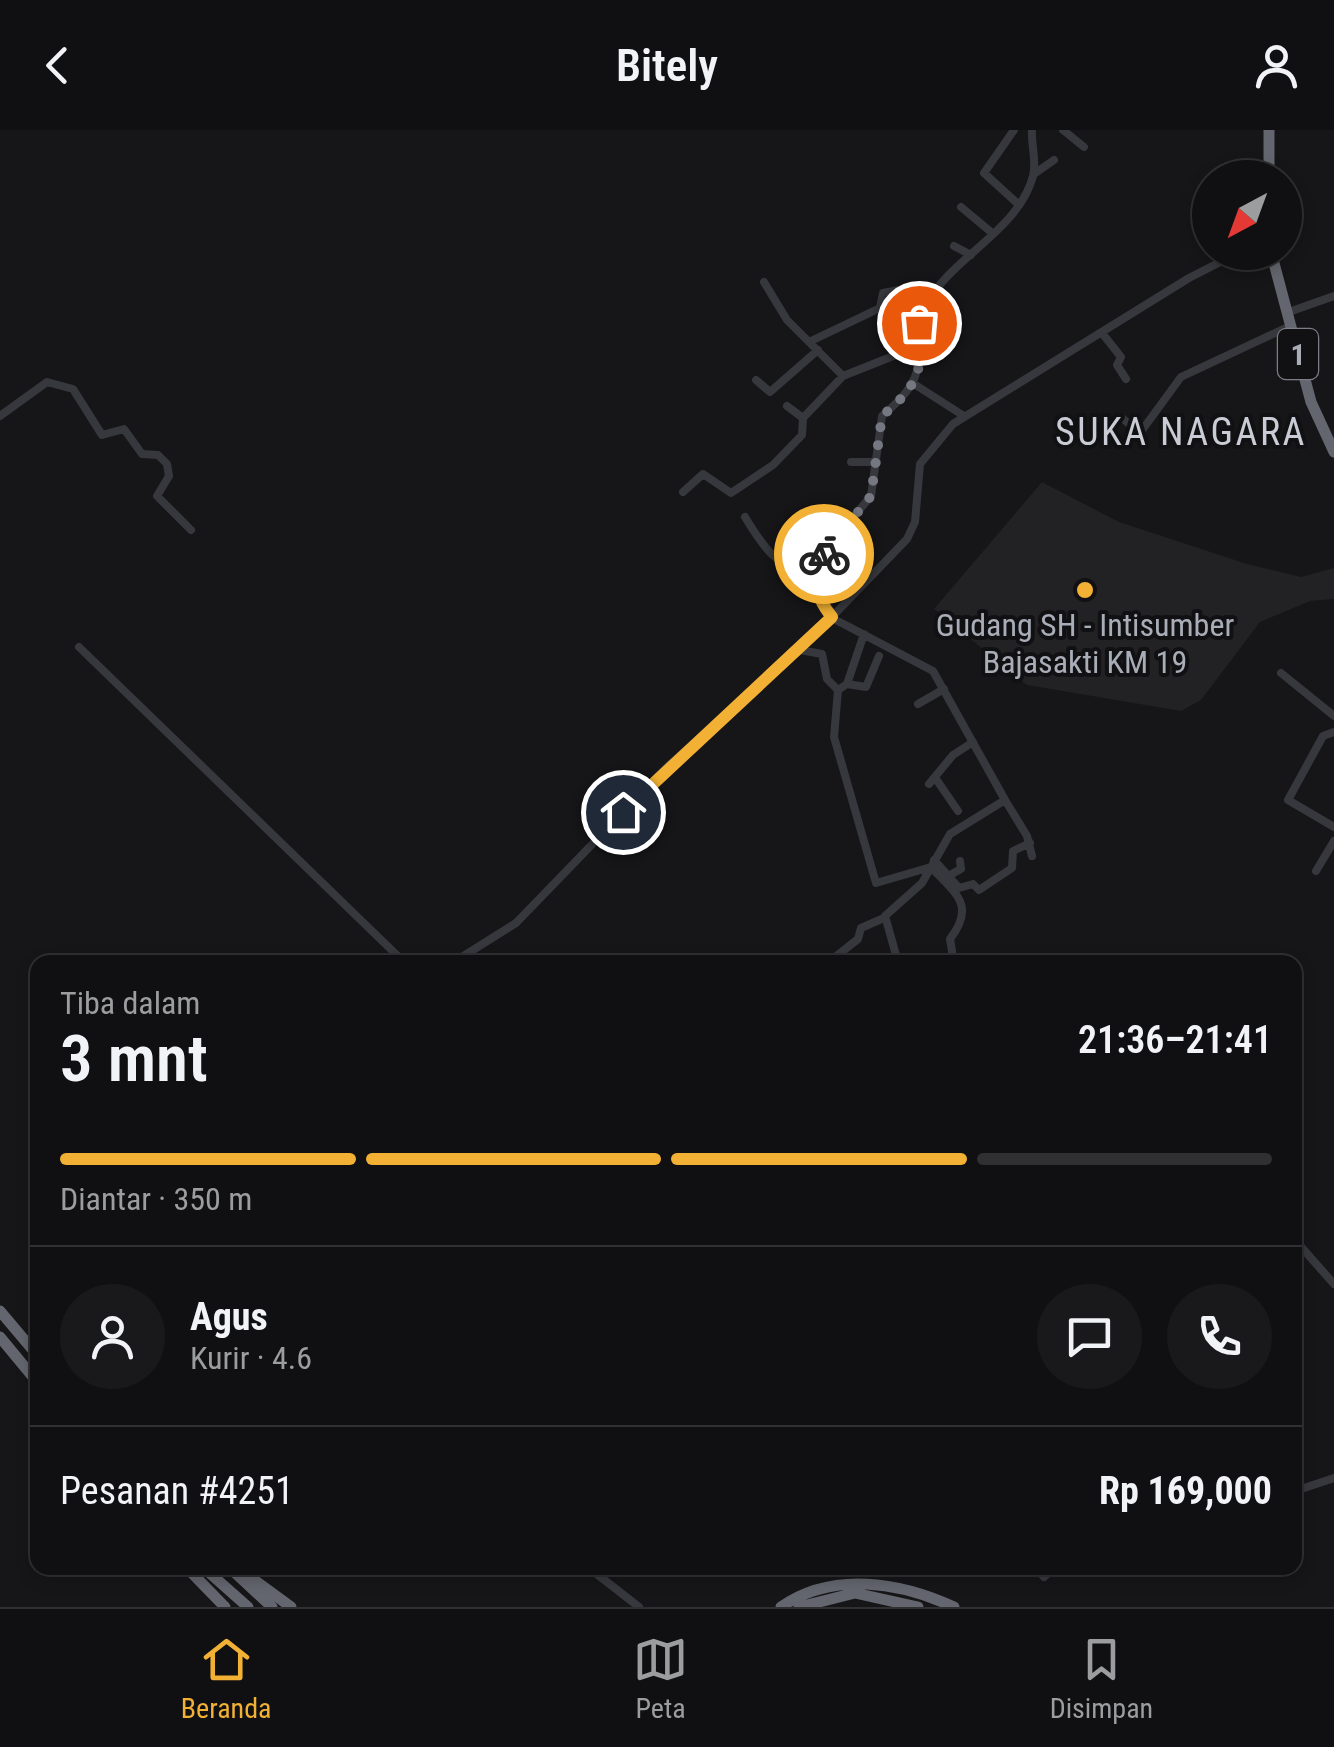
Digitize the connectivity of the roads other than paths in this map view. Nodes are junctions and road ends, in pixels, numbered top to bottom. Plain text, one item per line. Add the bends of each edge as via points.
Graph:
1 (1014, 130) edge
2 (1032, 130) edge
3 (1063, 130) edge
4 (1269, 130) edge
5 (1084, 147) dead end
6 (1054, 160) dead end
7 (1268, 160) edge
8 (1034, 174) junction
9 (1016, 203) junction
10 (961, 207) dead end
11 (991, 232) junction
12 (954, 246) dead end
13 (971, 255) junction
14 (1205, 270) edge
15 (1276, 270) edge
16 (764, 282) dead end
17 (933, 292) junction
18 (1334, 296) edge
19 (1288, 319) junction
20 (1102, 332) junction
21 (810, 341) junction
22 (921, 345) junction
23 (818, 350) junction
24 (843, 376) junction
25 (1126, 379) dead end
26 (756, 380) dead end
27 (914, 384) junction
28 (787, 406) dead end
29 (0, 416) edge
30 (964, 416) junction
31 (803, 418) junction
32 (1122, 418) dead end
33 (1334, 452) edge
34 (851, 462) dead end
35 (877, 462) junction
36 (682, 492) dead end
37 (746, 517) dead end
38 (192, 530) dead end
39 (815, 574) junction
40 (832, 617) junction
41 (864, 634) junction
42 (79, 648) dead end
43 (800, 650) junction
44 (880, 656) dead end
45 (1281, 673) dead end
46 (847, 684) junction
47 (867, 684) junction
48 (944, 689) junction
49 (838, 690) junction
50 (877, 691) dead end
51 (918, 704) dead end
52 (1334, 716) edge
53 (1334, 732) edge
54 (973, 742) junction
55 (1005, 800) junction
56 (958, 811) dead end
57 (1334, 826) edge
58 (1334, 842) edge
59 (1030, 843) junction
60 (1032, 856) dead end
61 (960, 860) dead end
62 (932, 864) junction
63 (1316, 871) dead end
64 (948, 876) junction
65 (884, 918) junction
66 (397, 955) edge
67 (465, 955) edge
68 (838, 955) edge
69 (896, 955) edge
70 (953, 955) edge
71 (1302, 1248) edge
72 (1332, 1281) edge
73 (1320, 1285) dead end
74 (0, 1311) edge
75 (0, 1337) edge
76 (30, 1347) edge
77 (30, 1373) edge
78 (1334, 1478) edge
79 (1302, 1488) edge
80 (193, 1575) edge
81 (212, 1575) edge
82 (238, 1575) edge
83 (248, 1575) edge
84 (598, 1575) edge
85 (224, 1607) edge
86 (248, 1607) edge
87 (272, 1607) edge
88 (291, 1607) edge
89 (639, 1607) edge
90 (780, 1607) edge
91 (798, 1607) edge
92 (918, 1607) edge
93 (954, 1607) edge

1 - 9 street via 984,173
2 - 8 street
3 - 5 street
4 - 7 highway
6 - 8 street
8 - 9 street
9 - 11 street
10 - 11 street
11 - 13 street
12 - 13 street
13 - 17 street
14 - 20 street
15 - 19 highway, 1
16 - 21 street via 787,320
17 - 21 street via 915,287 883,293 880,308
17 - 22 street via 920,320
18 - 19 street
19 - 32 street via 1182,377 1140,434
19 - 33 highway, 1 via 1311,402
20 - 25 street via 1121,357 1116,365
20 - 30 street
21 - 23 street
22 - 24 street
22 - 27 street
23 - 24 street
23 - 26 street via 770,392
24 - 31 street
27 - 30 street
27 - 35 street via 882,416
28 - 31 street
29 - 38 street via 47,382 73,388 102,435 124,429 142,454 158,455 167,464 169,476 157,496
30 - 40 street via 920,464 913,530
31 - 36 street via 796,443 751,480 726,492 703,474
34 - 35 street
35 - 39 street via 870,500 828,547
37 - 39 street via 768,554
39 - 40 street
40 - 41 street
40 - 43 street
41 - 46 street
41 - 48 street via 922,663
42 - 66 street
43 - 49 street via 822,654 827,678
43 - 67 street via 667,767 516,923
44 - 47 street
45 - 52 street
46 - 47 street
46 - 49 street
47 - 50 street
48 - 51 street
48 - 54 street
49 - 62 street via 834,737 876,884
53 - 57 street via 1323,736 1288,797
54 - 55 street
54 - 56 street via 933,781
55 - 59 street
55 - 62 street via 950,834
58 - 63 street
59 - 60 street
59 - 64 street via 1013,851 1012,868 981,889 959,888
61 - 64 street via 962,869
62 - 64 street
62 - 65 street via 918,888
62 - 70 street via 965,912 950,939
65 - 68 street via 862,928
65 - 69 street
71 - 72 street
72 - 73 street
74 - 76 highway
75 - 77 highway
78 - 79 street
80 - 85 highway
81 - 86 highway
82 - 87 highway
83 - 88 highway
84 - 89 street
90 - 93 highway via 810,1592 857,1583
91 - 92 highway via 855,1593

